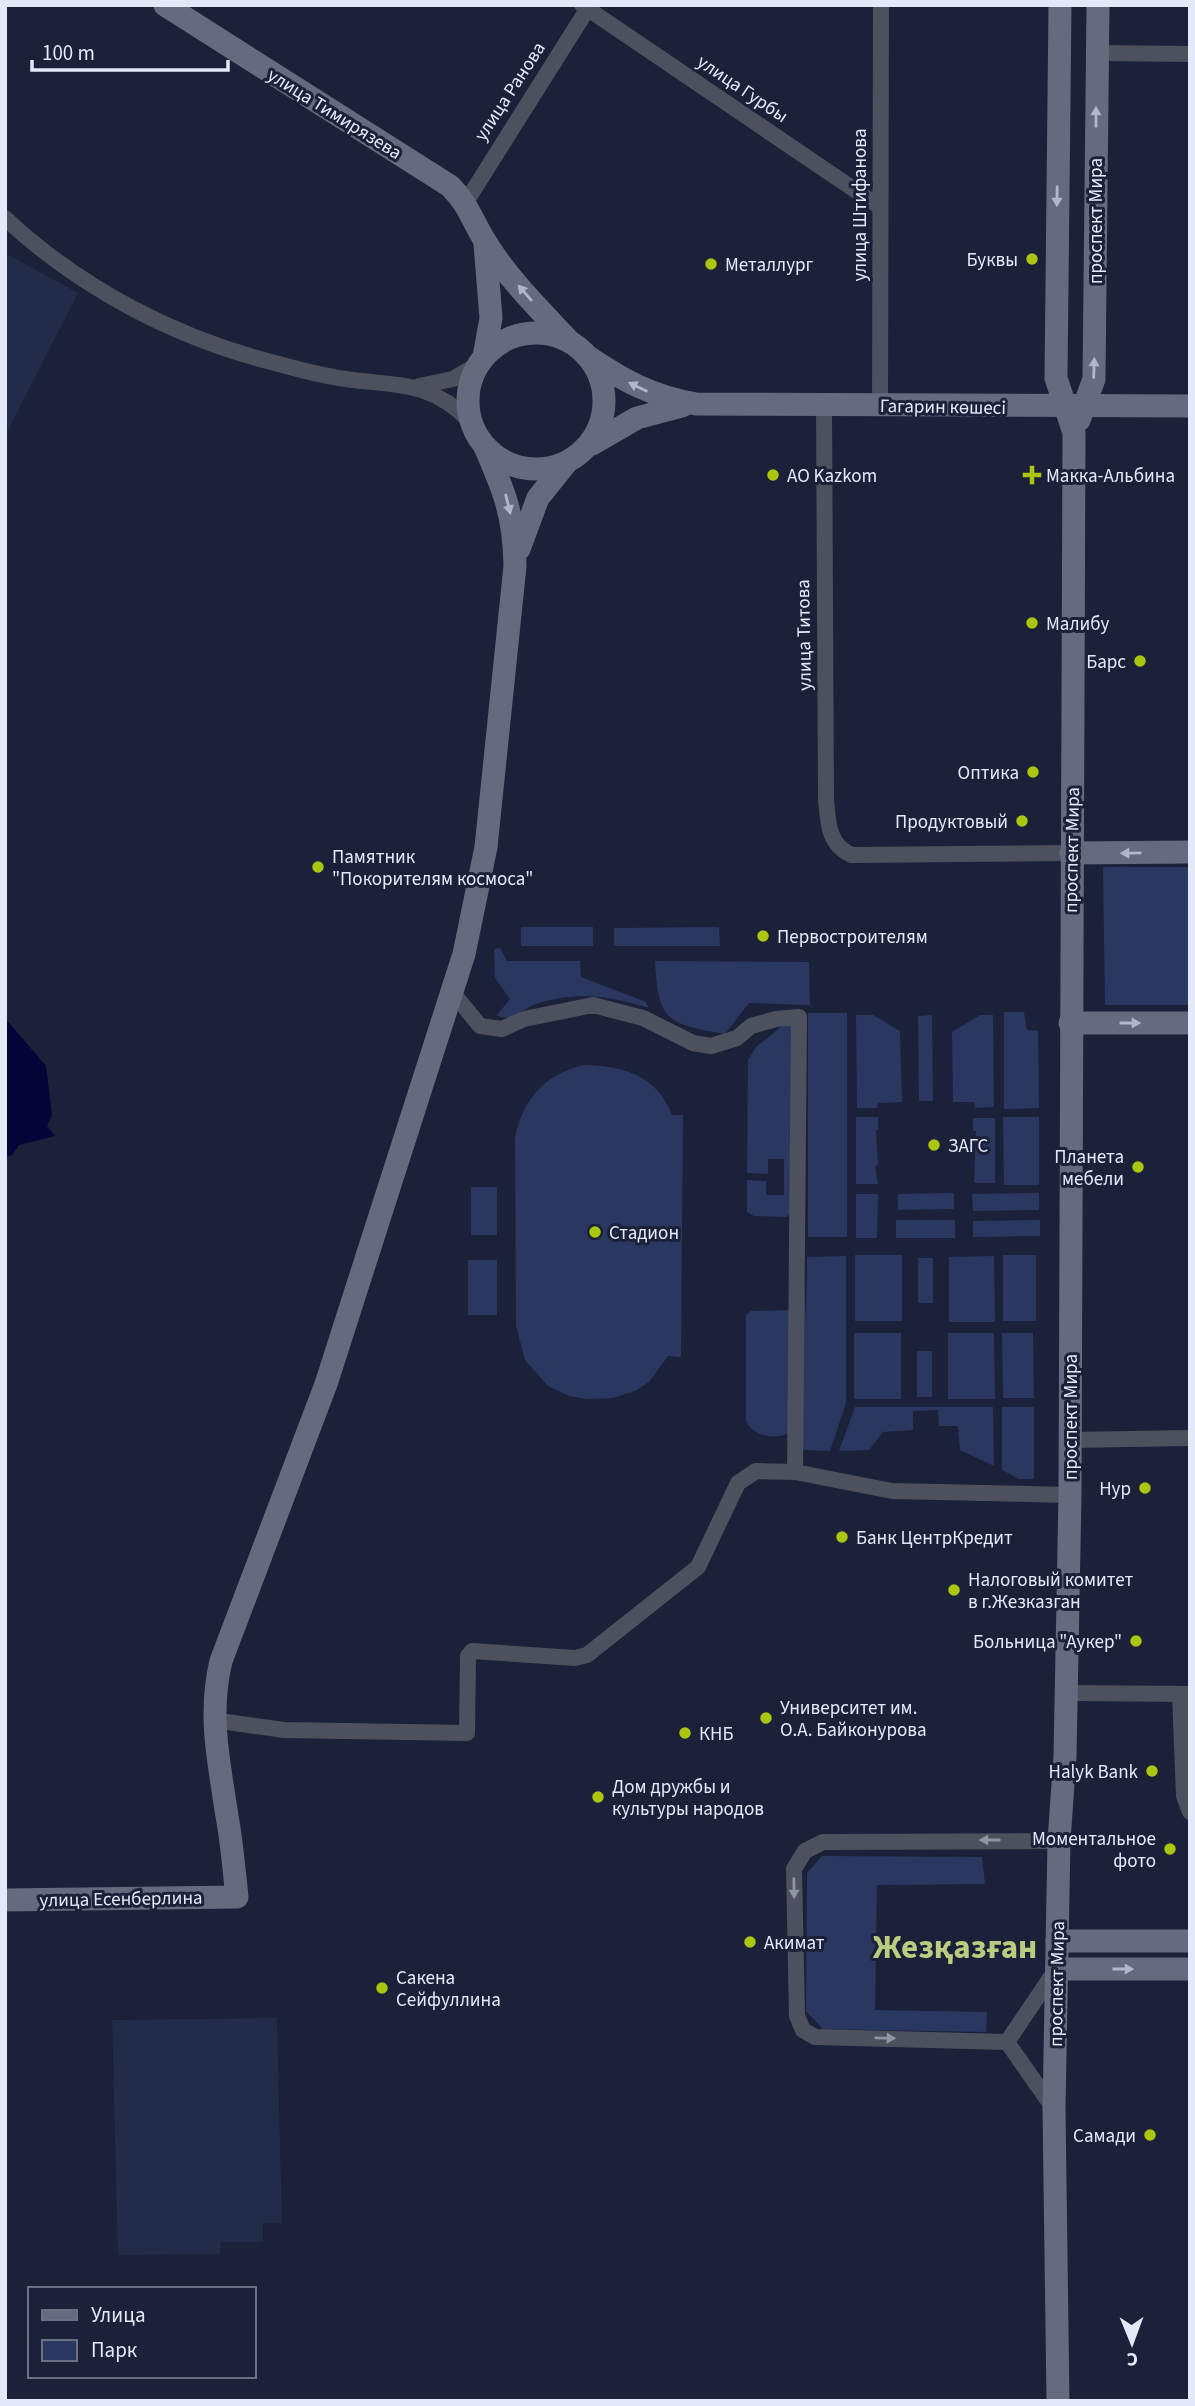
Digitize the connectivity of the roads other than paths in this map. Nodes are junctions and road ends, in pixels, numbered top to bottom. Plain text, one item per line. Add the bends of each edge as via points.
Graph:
1 (165, 5) edge
2 (881, 5) edge
3 (1059, 5) edge
4 (1098, 5) edge
5 (586, 6) edge
6 (1097, 53) junction
7 (1190, 54) edge
8 (466, 202) junction
9 (880, 206) junction
10 (5, 218) edge
11 (484, 240) junction
12 (579, 349) junction
13 (481, 361) junction
14 (417, 386) junction
15 (696, 404) junction
16 (824, 404) junction
17 (880, 405) junction
18 (1190, 406) edge
19 (1075, 407) junction
20 (470, 421) junction
21 (485, 447) junction
22 (587, 448) junction
23 (566, 463) junction
24 (515, 566) junction
25 (1190, 852) edge
26 (1072, 853) junction
27 (453, 993) junction
28 (1070, 1023) junction
29 (1190, 1023) edge
30 (1190, 1438) edge
31 (1070, 1440) junction
32 (795, 1472) junction
33 (1070, 1495) junction
34 (1067, 1693) junction
35 (1185, 1694) edge
36 (213, 1720) junction
37 (1190, 1812) edge
38 (1059, 1841) junction
39 (5, 1900) edge
40 (1057, 1941) junction
41 (1190, 1941) edge
42 (1057, 1969) junction
43 (1190, 1969) edge
44 (1007, 2042) junction
45 (1054, 2109) junction
46 (1058, 2401) edge

1 - 8 street, улица Тимирязева via 422,167
2 - 9 street, улица Штифанова
3 -> 19 street, проспект Мира via 1056,378
4 - 6 street, проспект Мира
5 - 8 street, улица Ранова
5 - 9 street, улица Гурбы
6 - 7 street
19 -> 6 street, проспект Мира via 1094,379
8 - 11 street, улица Тимирязева
9 - 17 street, улица Штифанова
10 - 14 street via 63,267 157,322 273,363 350,379
12 -> 11 street via 526,295
11 - 13 street via 491,318
12 - 13 street via 547,334 522,334 499,343
15 -> 12 street via 661,398 615,375
12 - 22 street via 599,374 605,396 601,424
13 - 14 street via 453,379
13 - 20 street via 468,389
14 - 20 street via 444,398
15 - 16 street, Гагарин көшесі
15 - 22 street via 637,418
16 - 17 street, Гагарин көшесі
16 - 26 street, улица Титова via 826,799 830,834 842,851 852,855
17 - 19 street, Гагарин көшесі
18 - 19 street, Гагарин көшесі
19 - 26 street, проспект Мира
20 - 21 street
21 - 23 street via 523,469
21 -> 24 street via 506,495
22 - 23 street
23 - 24 street via 538,498
24 - 27 street via 486,847
25 -> 26 street
26 - 28 street, проспект Мира
27 - 32 street via 480,1026 502,1030 524,1019 593,1005 643,1018 693,1043 711,1046 737,1038 751,1026 799,1017
27 - 36 street via 326,1384 221,1661
28 -> 29 street
28 - 31 street, проспект Мира
30 - 31 street
31 - 33 street, проспект Мира
32 - 33 street via 892,1491
32 - 36 street via 756,1471 738,1483 698,1567 587,1656 472,1651 468,1656 467,1733 284,1730
33 - 34 street, проспект Мира
34 - 35 street
34 - 38 street, проспект Мира
35 - 37 street via 1184,1796
36 - 39 street, улица Есенберлина via 237,1896
38 - 40 street, проспект Мира
38 -> 44 street via 823,1842 805,1851 794,1869 797,2016 803,2030 815,2037
40 - 41 street
40 - 42 street, проспект Мира
42 -> 43 street
42 - 44 street
42 - 45 street, проспект Мира
44 - 45 street
45 - 46 street, проспект Мира

